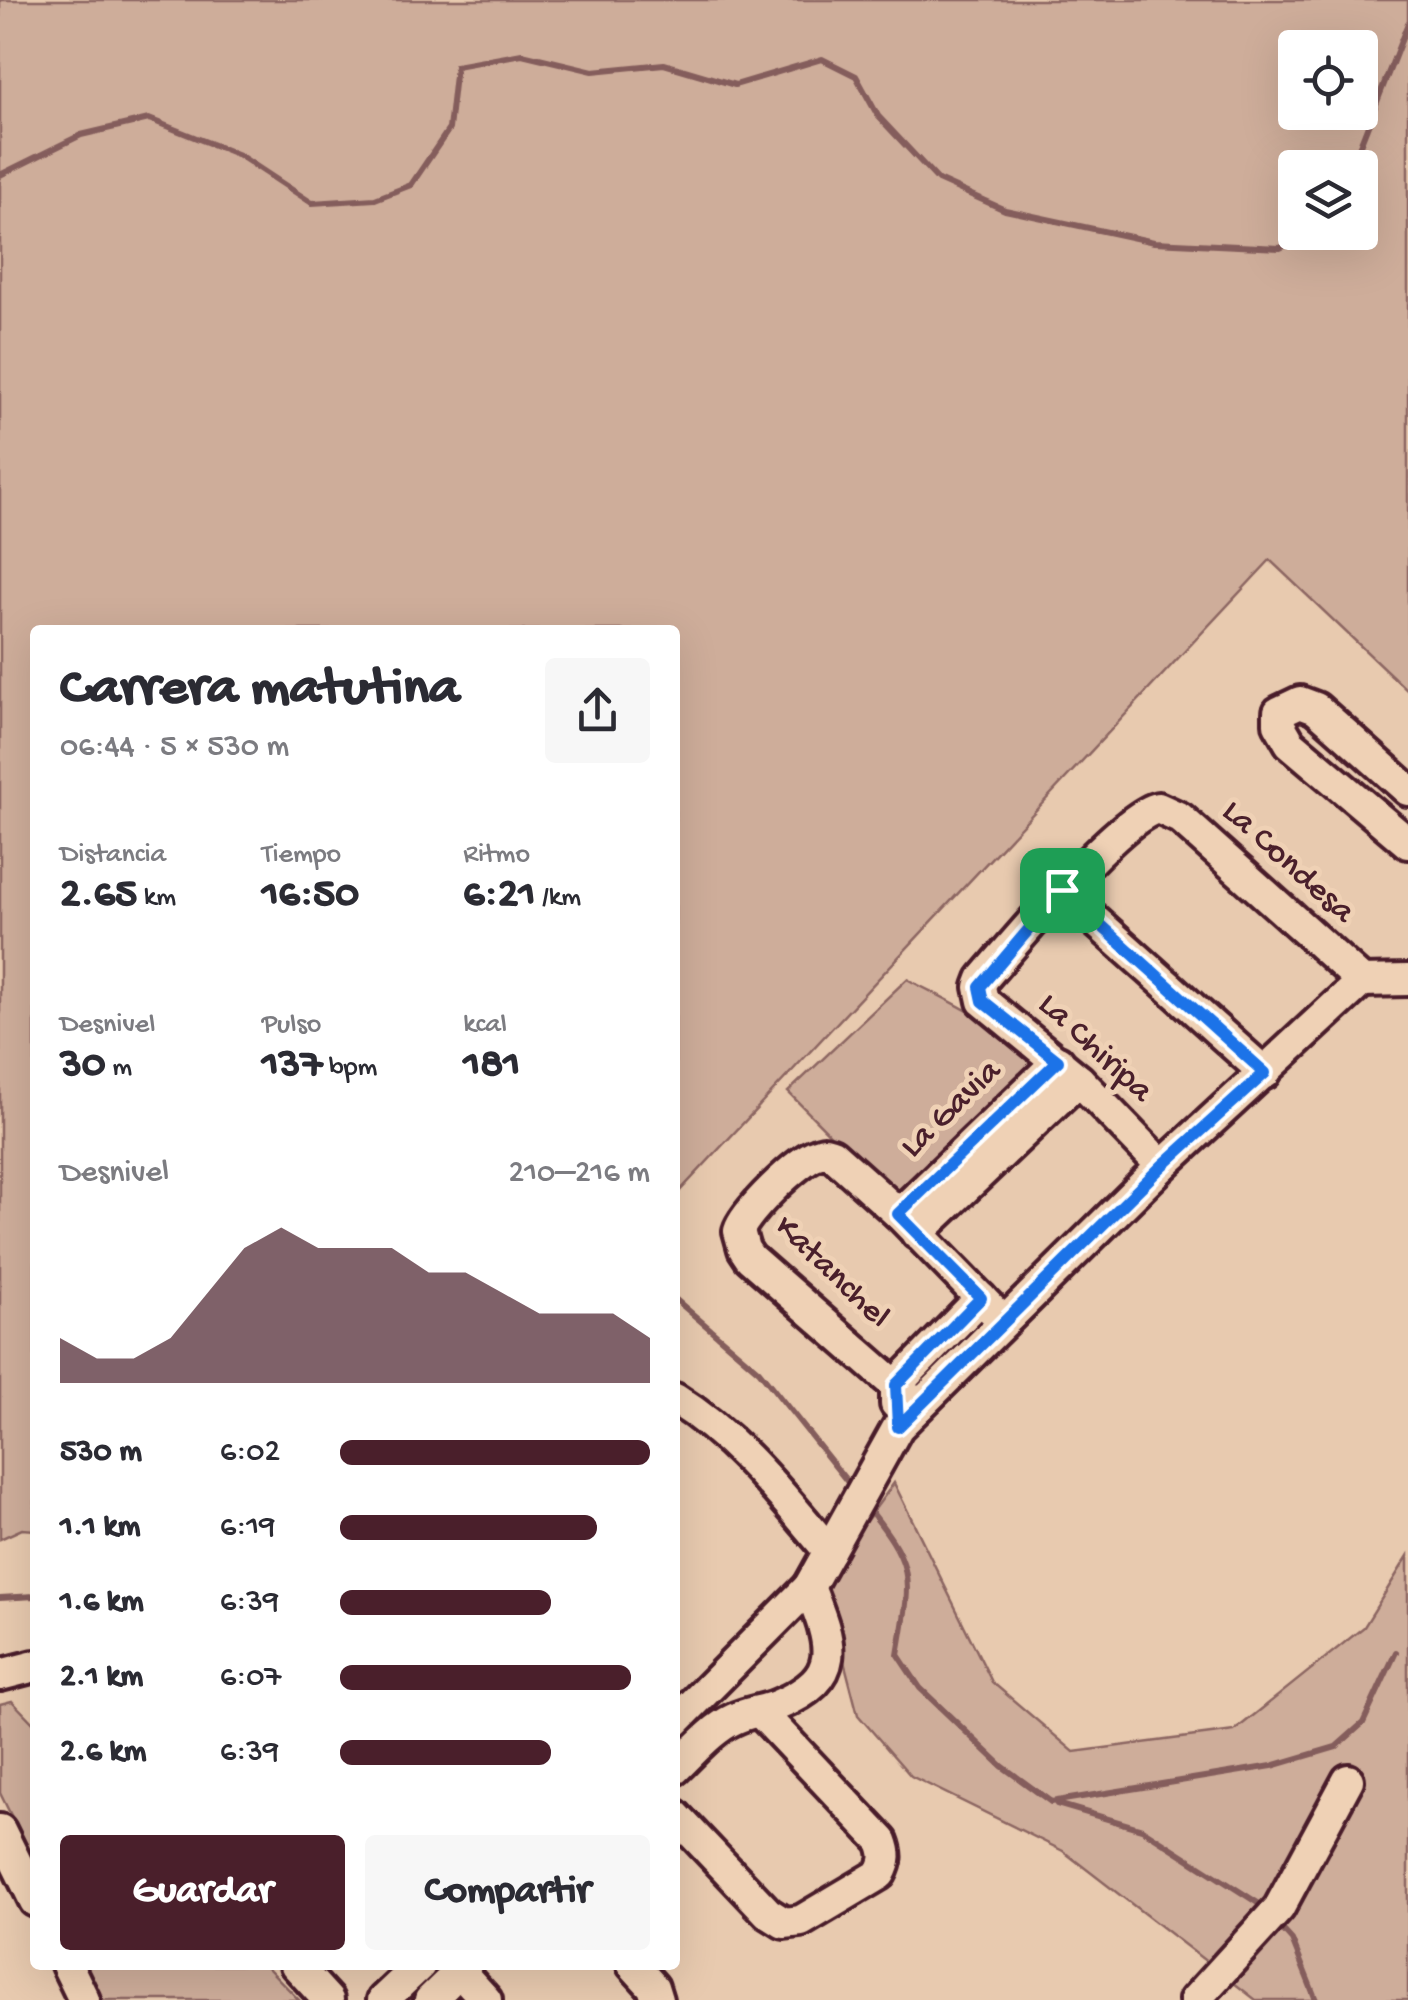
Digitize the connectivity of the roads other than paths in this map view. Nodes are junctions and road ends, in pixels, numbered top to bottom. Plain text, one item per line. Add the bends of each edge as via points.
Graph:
1 (1408, 790) edge
2 (1408, 843) edge
3 (1062, 890) junction
4 (1408, 980) edge
5 (1362, 981) junction
6 (1069, 1070) junction
7 (1265, 1073) junction
8 (1162, 1166) junction
9 (908, 1224) junction
10 (981, 1298) junction
11 (1003, 1321) junction
12 (896, 1385) junction
13 (680, 1403) edge
14 (901, 1427) junction
15 (829, 1551) junction
16 (809, 1586) junction
17 (760, 1712) junction
18 (680, 1717) edge
19 (680, 1764) edge
20 (1348, 1780) dead end
21 (680, 1821) edge
22 (0, 1830) edge
23 (30, 1891) edge
24 (69, 1970) edge
25 (301, 1970) edge
26 (415, 1970) edge
27 (457, 1970) edge
28 (462, 1970) edge
29 (637, 1970) edge
30 (84, 2000) edge
31 (328, 2000) edge
32 (384, 2000) edge
33 (430, 2000) edge
34 (486, 2000) edge
35 (657, 2000) edge
36 (1195, 2000) edge

1 - 2 street via 1316,708 1300,702 1279,712 1290,743
3 - 5 street, La Condesa via 1137,818 1167,810
3 - 6 street, La Chiripa via 980,987 983,1001
3 - 7 street
4 - 5 street
5 - 7 street
6 - 8 street, La Chiripa
6 - 9 street, La Gavia
7 - 8 street
8 - 11 street
9 - 10 street
9 - 12 street, Katanchel via 839,1159 819,1153 748,1214 739,1232 750,1258
10 - 11 street
10 - 12 street
11 - 14 street
12 - 14 street
13 - 15 street via 756,1464
14 - 15 street
15 - 16 street
16 - 17 street via 828,1640 828,1664 812,1686
16 - 18 street
17 - 19 street via 726,1723
17 - 21 street via 882,1841 886,1864 880,1874 801,1921 784,1922
20 - 36 street via 1279,1908
22 - 23 street
24 - 30 street
25 - 31 street
26 - 32 street
27 - 33 street
28 - 34 street
29 - 35 street

